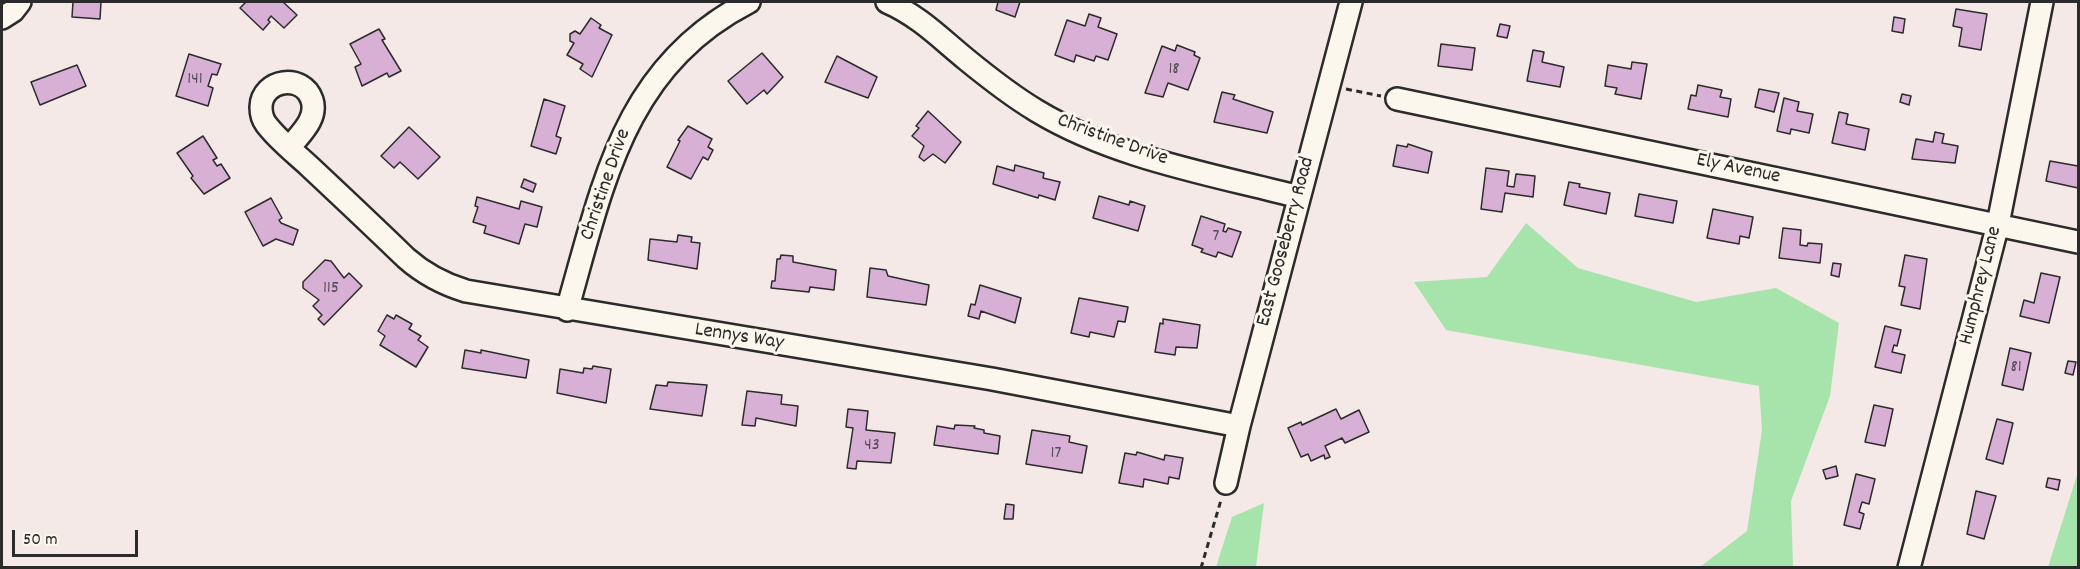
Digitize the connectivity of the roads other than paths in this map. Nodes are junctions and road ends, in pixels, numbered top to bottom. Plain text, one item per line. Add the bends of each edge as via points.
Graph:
1 (20, 2) edge
2 (749, 2) edge
3 (887, 2) edge
4 (1351, 2) edge
5 (2042, 2) edge
6 (2, 18) edge
7 (1397, 99) road end
8 (290, 147) dead end
9 (1299, 197) junction
10 (1998, 224) junction
11 (2079, 243) edge
12 (567, 310) junction
13 (1239, 426) junction
14 (1226, 483) road end
15 (1909, 567) edge

1 - 6 street
2 - 12 street, Christine Drive via 707,26 690,41 656,79 634,113 610,164
3 - 9 street, Christine Drive via 916,17 1018,99 1068,128 1153,159
4 - 9 street, East Gooseberry Road
5 - 10 street, Humphrey Lane
7 - 10 street, Ely Avenue
8 - 12 street, Lennys Way via 431,277 466,291
9 - 13 street, East Gooseberry Road
10 - 11 street, Ely Avenue
10 - 15 street, Humphrey Lane
12 - 13 street, Lennys Way via 992,379
13 - 14 street, East Gooseberry Road

